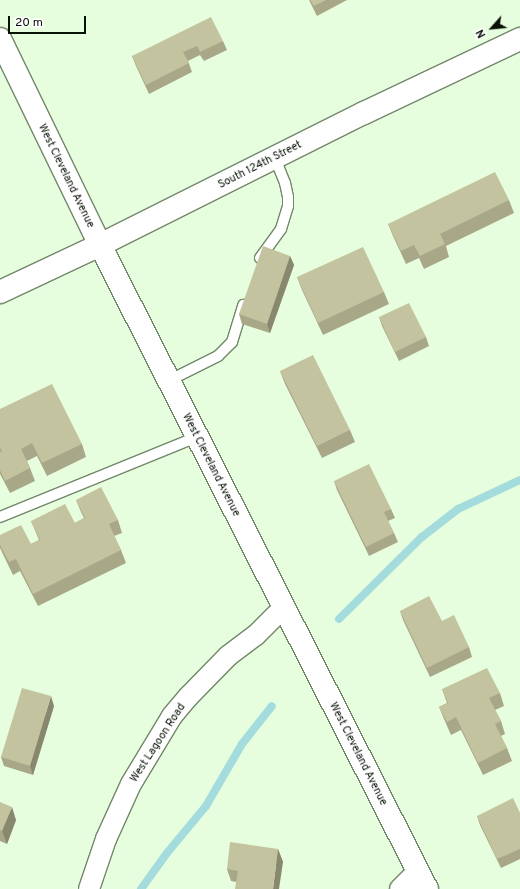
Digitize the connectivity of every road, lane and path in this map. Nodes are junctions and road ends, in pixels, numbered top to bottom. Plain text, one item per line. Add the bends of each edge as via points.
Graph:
1 (520, 39) edge
2 (0, 40) edge
3 (275, 158) junction
4 (100, 246) junction
5 (256, 270) edge
6 (0, 292) edge
7 (247, 292) edge
8 (168, 381) junction
9 (197, 437) junction
10 (0, 517) edge
11 (283, 608) junction
12 (422, 880) edge
13 (89, 889) edge
14 (400, 889) edge

1 - 3 main road, South 124th Street
2 - 4 main road, West Cleveland Avenue
3 - 4 main road, South 124th Street
3 - 5 lane via 285,183 288,206 281,229 267,247
4 - 6 main road, South 124th Street
4 - 8 main road, West Cleveland Avenue
7 - 8 lane via 232,342 218,356
8 - 9 main road, West Cleveland Avenue
9 - 10 lane
9 - 11 main road, West Cleveland Avenue
11 - 12 main road, West Cleveland Avenue
11 - 13 street, West Lagoon Road via 255,636 228,656 172,716 131,784 106,839
12 - 14 street

